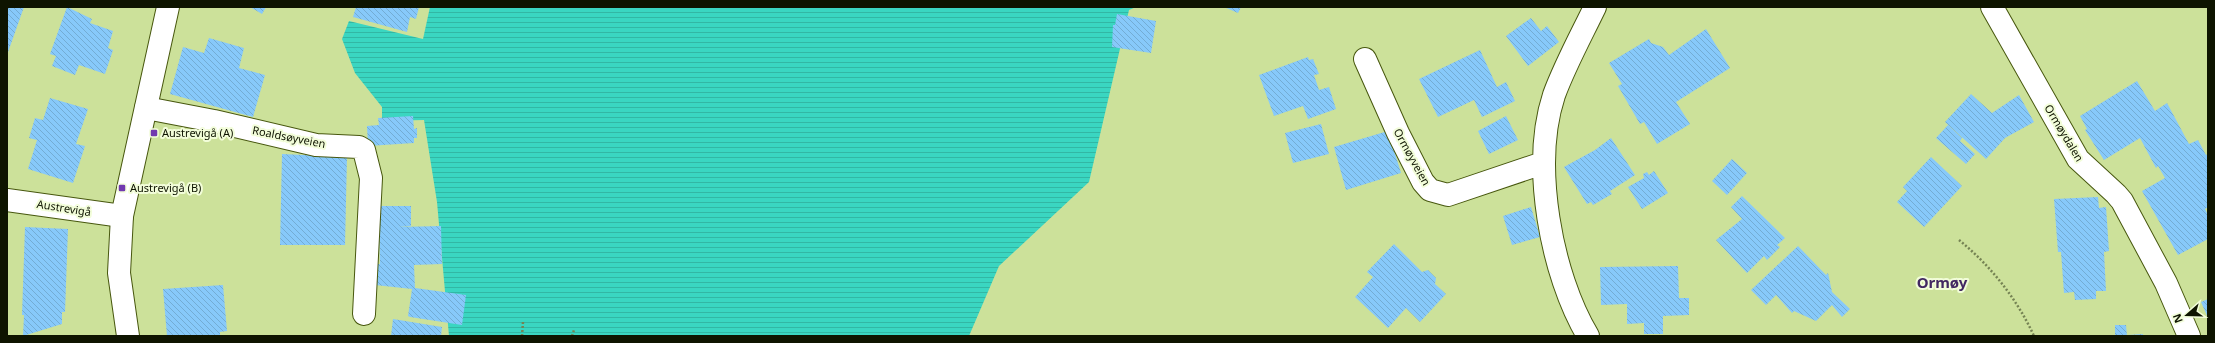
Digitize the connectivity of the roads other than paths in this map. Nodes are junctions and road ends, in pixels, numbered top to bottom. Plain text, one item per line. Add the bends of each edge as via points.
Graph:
1 (168, 7) edge
2 (1595, 7) edge
3 (1992, 7) edge
4 (1365, 59) dead end
5 (146, 108) junction
6 (1543, 163) junction
7 (7, 200) edge
8 (122, 216) junction
9 (364, 314) dead end
10 (128, 336) edge
11 (1588, 336) edge
12 (2189, 336) edge

1 - 5 street
2 - 6 street via 1554,96 1544,144
3 - 12 street, Ormøydalen via 2078,159 2122,201 2166,283
4 - 6 street, Ormøyveien via 1398,133 1423,182 1430,190 1448,195
5 - 8 street
5 - 9 street, Roaldsøyveien via 316,145 359,146 364,150 371,178
6 - 11 street via 1547,199 1560,264 1572,304
7 - 8 street, Austrevigå
8 - 10 street via 119,273

